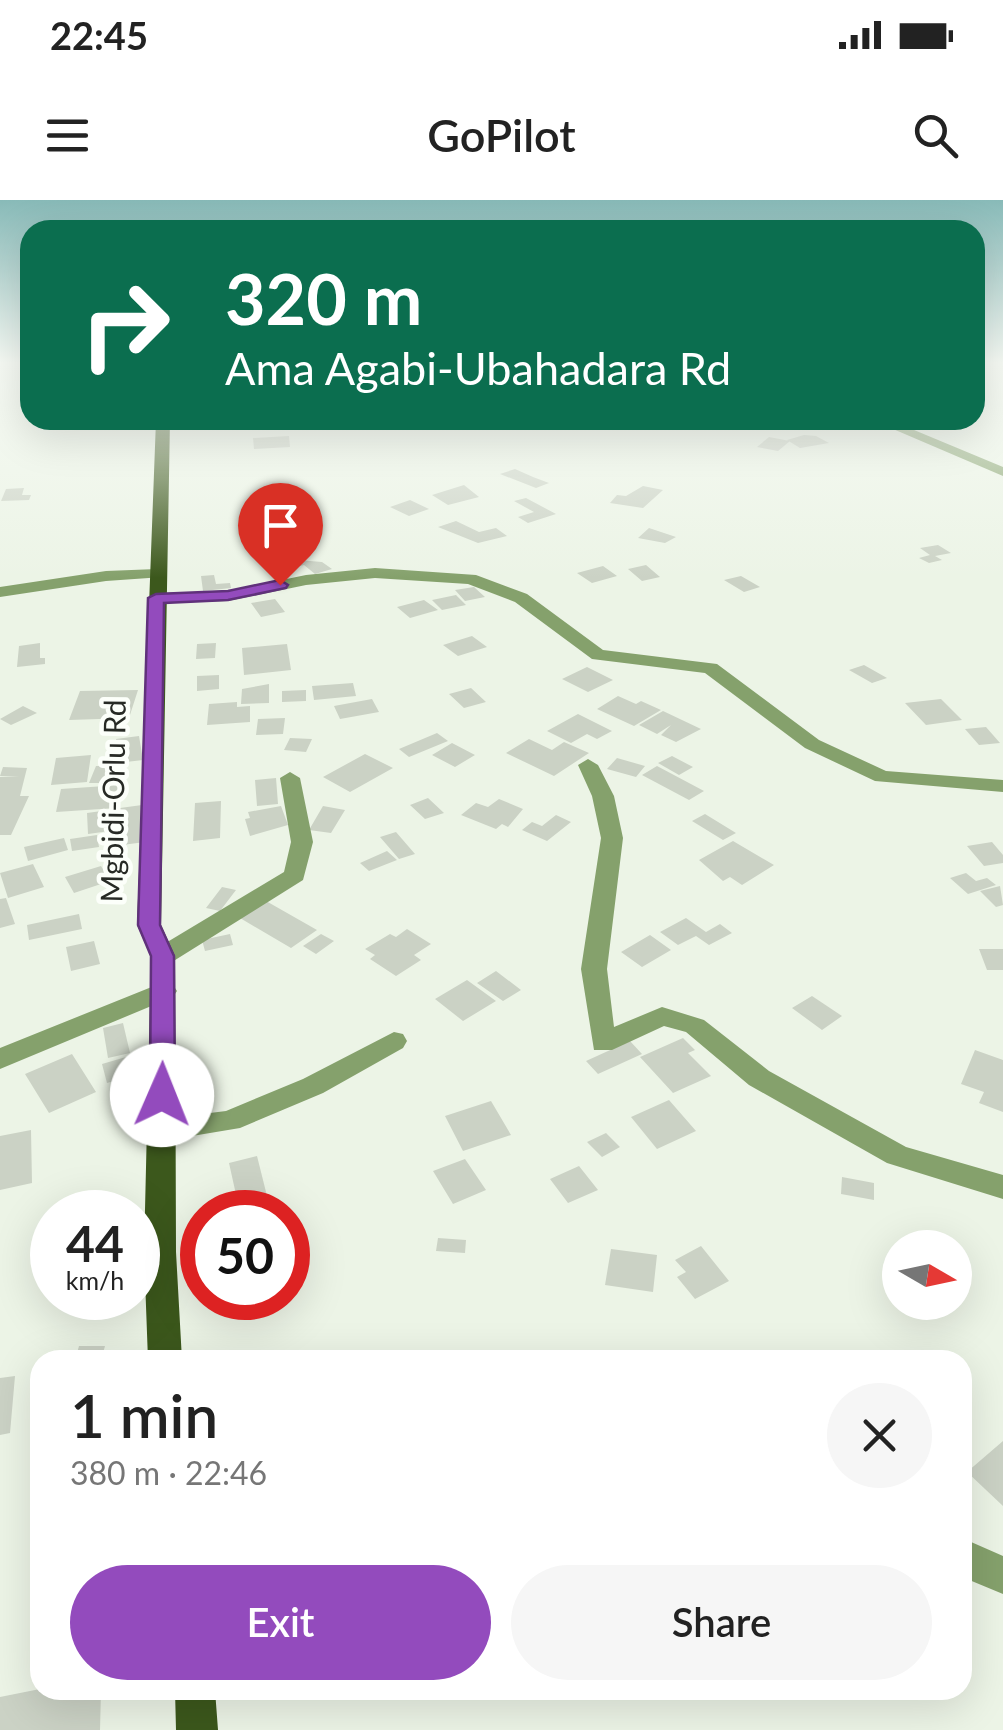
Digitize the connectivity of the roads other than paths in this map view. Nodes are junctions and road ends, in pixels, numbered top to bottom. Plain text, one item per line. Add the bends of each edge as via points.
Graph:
1 (162, 435) edge
2 (915, 435) edge
3 (1003, 472) edge
4 (156, 586) junction
5 (0, 592) edge
6 (588, 766) dead end
7 (290, 778) dead end
8 (1003, 786) edge
9 (162, 956) junction
10 (164, 991) junction
11 (394, 1041) dead end
12 (0, 1059) edge
13 (162, 1130) junction
14 (1003, 1187) edge
15 (165, 1350) edge
16 (972, 1561) edge
17 (1003, 1575) edge
18 (196, 1700) edge
19 (197, 1730) edge

1 - 4 main road, Mgbidi-Orlu Rd
2 - 3 street
4 - 5 street via 106,576
4 - 8 street via 228,596 374,573 470,579 521,598 598,655 710,668 812,744 882,777
4 - 9 main road, Mgbidi-Orlu Rd via 149,925
6 - 14 street via 612,838 594,968 603,1043 662,1016 695,1026 759,1078 897,1155
7 - 9 street via 302,842 295,875
9 - 10 main road, Mgbidi-Orlu Rd
10 - 12 street
10 - 13 main road, Mgbidi-Orlu Rd
11 - 13 street via 230,1121
13 - 15 main road, Mgbidi-Orlu Rd
16 - 17 street
18 - 19 main road

